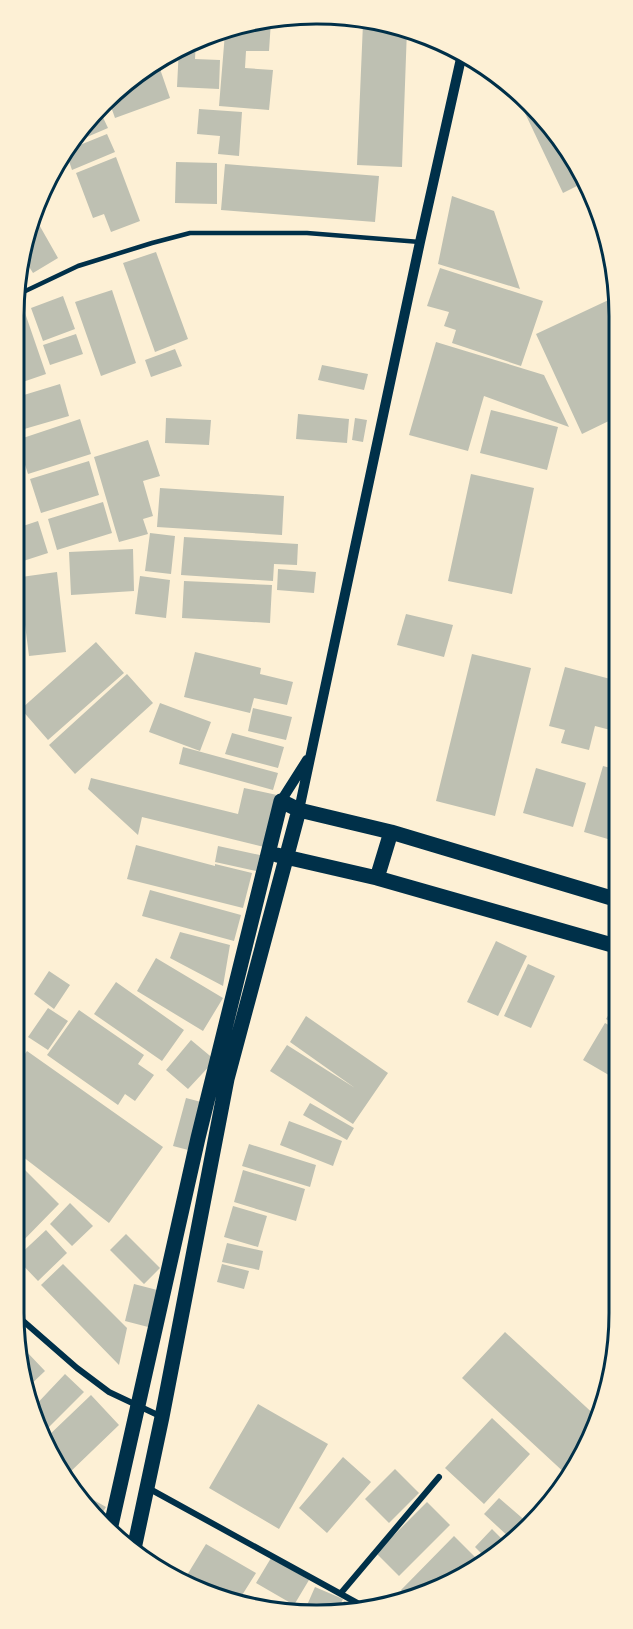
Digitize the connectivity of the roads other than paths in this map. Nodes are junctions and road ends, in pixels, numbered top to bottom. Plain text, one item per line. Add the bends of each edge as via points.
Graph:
1 (460, 62) edge
2 (420, 242) junction
3 (26, 291) edge
4 (310, 754) junction
5 (281, 801) junction
6 (299, 810) junction
7 (391, 832) junction
8 (267, 852) junction
9 (286, 858) junction
10 (377, 878) junction
11 (609, 897) edge
12 (609, 944) edge
13 (25, 1322) edge
14 (138, 1406) junction
15 (162, 1417) junction
16 (439, 1477) dead end
17 (148, 1488) junction
18 (112, 1521) edge
19 (135, 1543) edge
20 (341, 1593) junction
21 (356, 1602) edge

1 - 2 street
2 - 3 lane via 307,233 190,233 78,266
2 - 4 street
4 - 5 street
4 - 6 street
5 - 6 main road
5 - 8 main road
6 - 7 main road
6 - 9 main road
7 - 10 main road
7 - 11 main road
8 - 9 main road
8 - 14 main road
9 - 10 main road
9 - 15 main road via 227,1079
10 - 12 main road
13 - 14 street via 109,1392
14 - 15 street
14 - 18 main road
15 - 17 main road
16 - 20 street
17 - 19 main road
17 - 20 street
20 - 21 street

